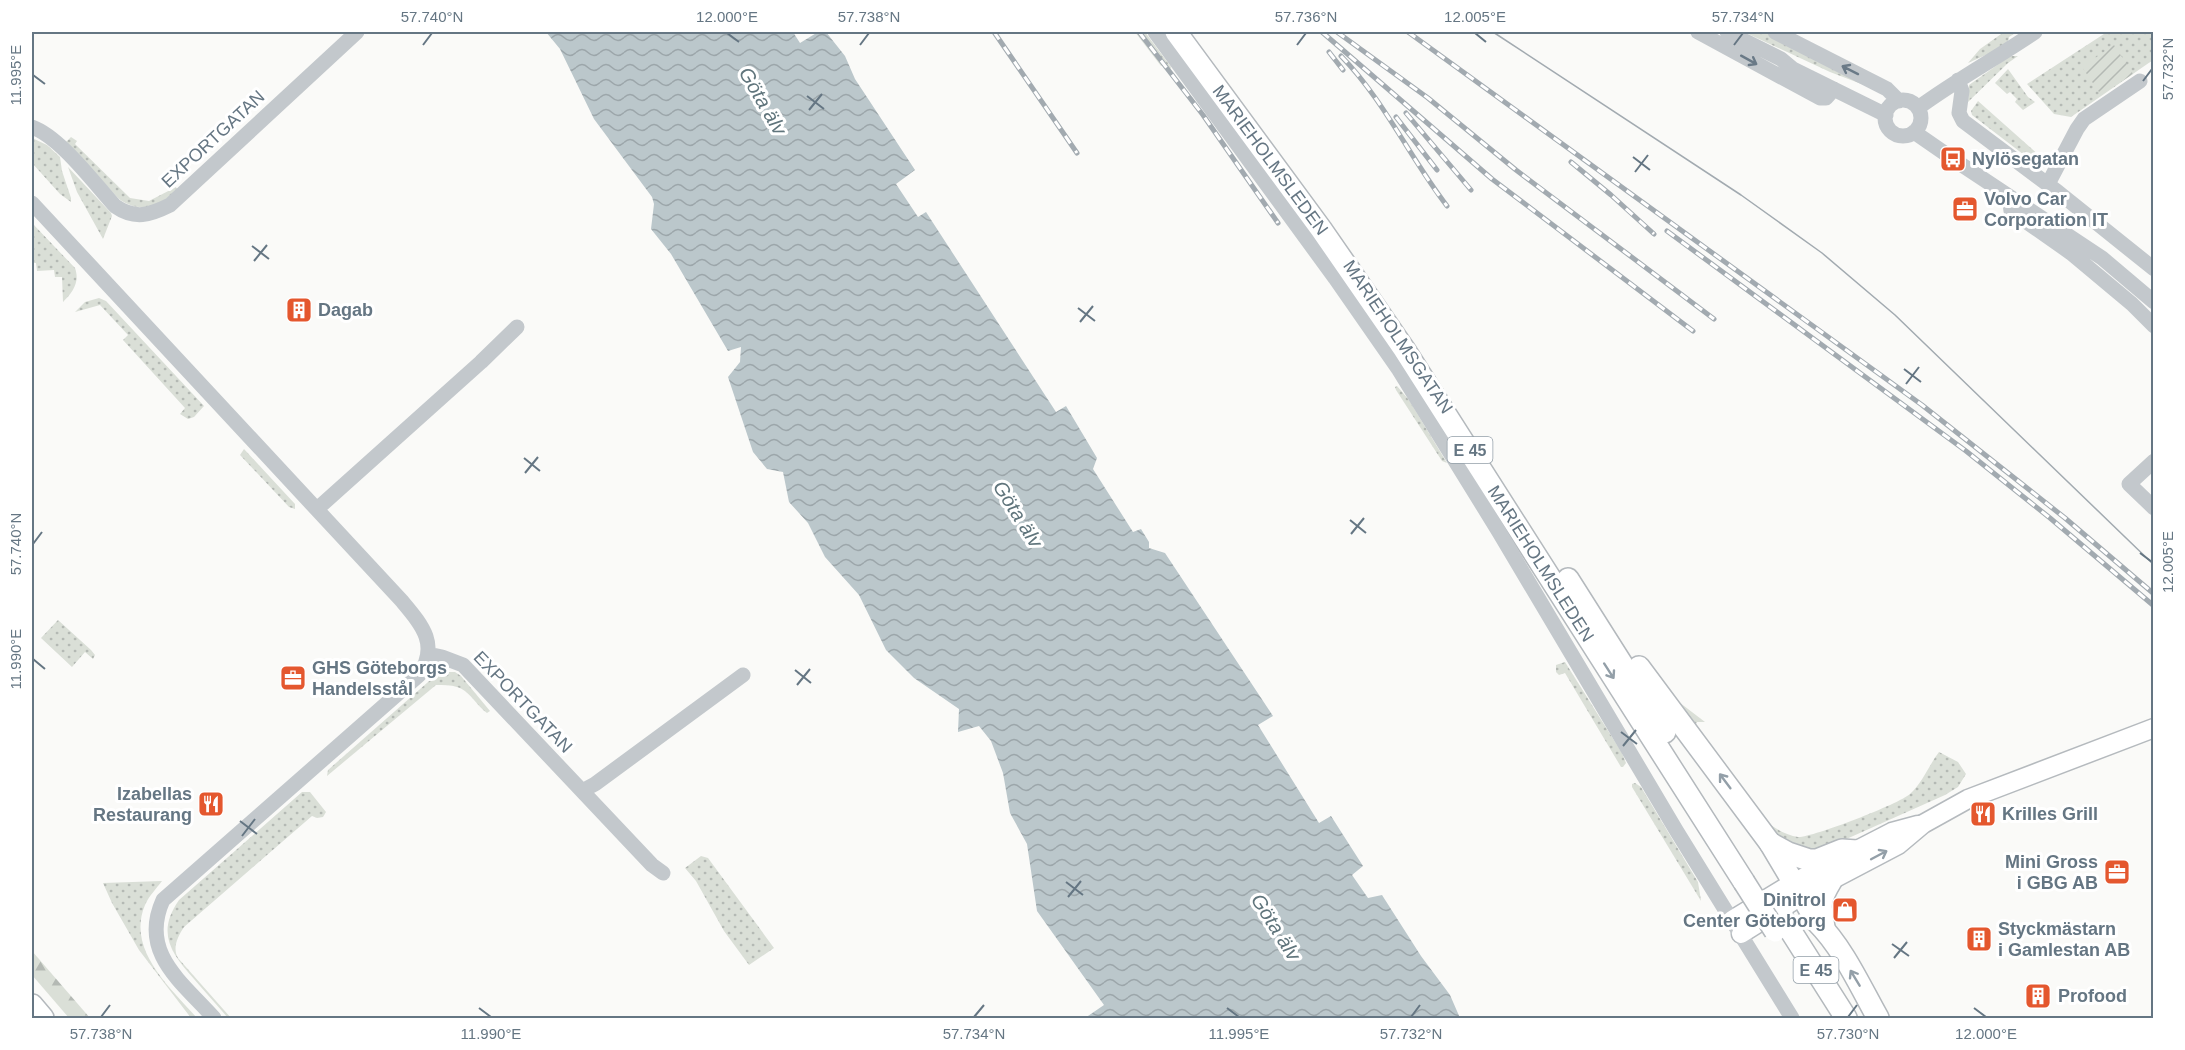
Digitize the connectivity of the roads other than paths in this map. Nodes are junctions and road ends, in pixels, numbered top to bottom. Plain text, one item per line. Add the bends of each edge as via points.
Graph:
1 (357, 32) edge
2 (1155, 32) edge
3 (1176, 32) edge
4 (1193, 32) edge
5 (1698, 32) edge
6 (1727, 32) edge
7 (1775, 32) edge
8 (2035, 32) edge
9 (1781, 59) junction
10 (1958, 80) junction
11 (2140, 81) dead end
12 (1834, 89) junction
13 (1898, 101) junction
14 (1918, 108) junction
15 (1886, 115) junction
16 (32, 127) edge
17 (1914, 132) junction
18 (2048, 184) junction
19 (2012, 198) junction
20 (32, 203) edge
21 (2154, 269) edge
22 (2122, 274) junction
23 (2112, 286) junction
24 (2150, 300) edge
25 (2154, 326) edge
26 (517, 327) dead end
27 (2154, 461) edge
28 (2154, 508) edge
29 (317, 509) junction
30 (1592, 616) junction
31 (428, 654) junction
32 (743, 675) dead end
33 (2154, 728) edge
34 (582, 791) junction
35 (1923, 824) junction
36 (1770, 843) junction
37 (1857, 851) junction
38 (663, 873) dead end
39 (1750, 878) junction
40 (1831, 881) junction
41 (1797, 890) junction
42 (1737, 927) junction
43 (1780, 927) junction
44 (1825, 930) junction
45 (32, 1005) edge
46 (43, 1018) edge
47 (214, 1018) edge
48 (1792, 1018) edge
49 (1830, 1018) edge
50 (1846, 1018) edge
51 (1878, 1018) edge

1 - 16 street, EXPORTGATAN via 171,205 153,214 134,214 115,206 64,150
2 - 42 street, MARIEHOLMSGATAN via 1399,370
3 -> 39 highway, MARIEHOLMSLEDEN / E 45 via 1404,349
4 - 30 highway, MARIEHOLMSLEDEN / E 45 via 1390,304
5 -> 12 street via 1820,98 1826,98
6 - 9 street
13 -> 7 street via 1887,89
8 - 10 street
9 - 12 street
9 - 13 street via 1872,97
10 - 14 street
10 - 18 street via 1962,90 1961,118
11 - 18 street via 2084,119
12 - 15 street
13 - 14 street via 1908,101
13 - 15 street
14 - 17 street via 1921,121
15 - 17 street via 1893,133 1904,136
17 - 19 street
18 - 21 street
19 - 22 street
19 - 23 street via 2011,211
20 - 29 street
22 - 23 street
22 - 24 street
23 - 25 street
26 - 29 street
27 - 28 street via 2129,484
29 - 31 street via 420,623 426,634
36 -> 30 highway via 1622,644
30 - 39 highway, MARIEHOLMSLEDEN / E 45
31 - 34 street, EXPORTGATAN via 464,665
31 - 47 street via 426,664 408,685 163,900 154,929 159,950
32 - 34 street
33 - 35 main road via 1968,799
34 - 38 street, EXPORTGATAN
35 - 37 main road via 1892,832
40 -> 35 main road via 1898,845
36 - 37 highway via 1809,860 1842,850
36 - 41 highway
37 - 41 main road
39 - 43 highway, MARIEHOLMSLEDEN / E 45
40 - 41 main road
40 - 44 highway via 1820,902
41 - 42 main road
41 - 44 highway
42 - 48 street, MARIEHOLMSGATAN
43 - 49 highway, MARIEHOLMSLEDEN / E 45
43 - 50 highway, MARIEHOLMSLEDEN / E 45
51 -> 44 highway
45 - 46 highway

